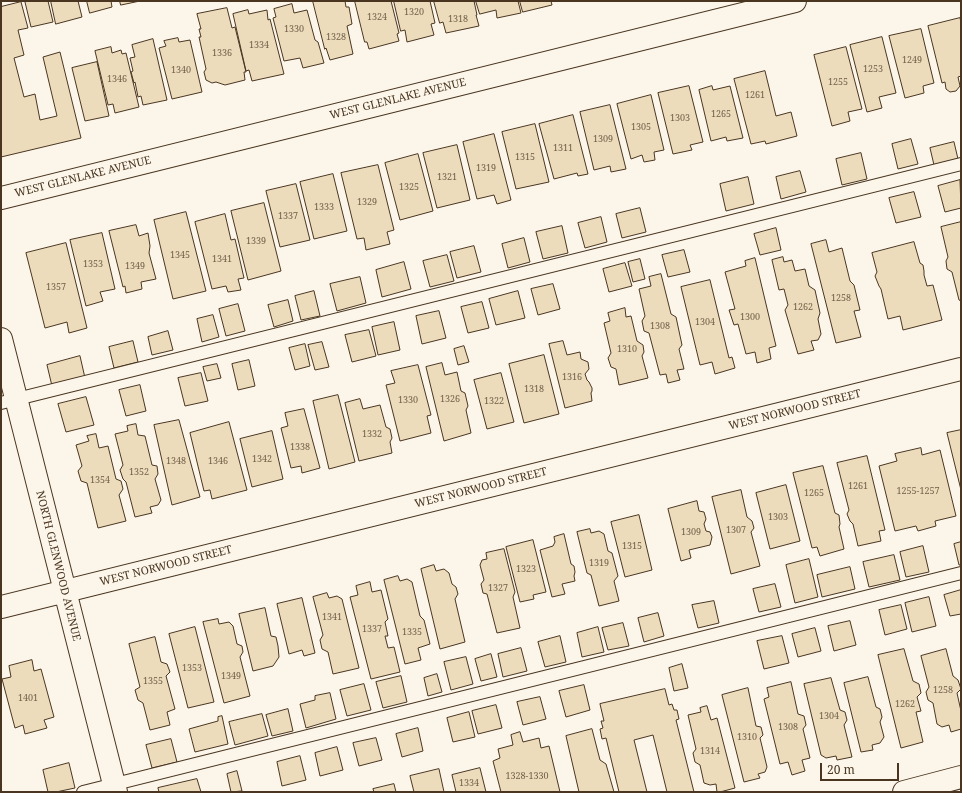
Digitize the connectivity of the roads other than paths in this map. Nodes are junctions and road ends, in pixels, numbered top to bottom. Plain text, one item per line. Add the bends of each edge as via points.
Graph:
1 (795, 1) edge
2 (961, 164) edge
3 (1, 198) edge
4 (1, 339) edge
5 (961, 369) edge
6 (9, 401) edge
7 (961, 573) edge
8 (65, 591) junction
9 (1, 607) edge
10 (949, 784) edge
11 (115, 788) edge
12 (83, 792) edge
13 (904, 792) edge

1 - 3 street, WEST GLENLAKE AVENUE
2 - 6 lane
4 - 6 street, NORTH GLENWOOD AVENUE
5 - 8 street, WEST NORWOOD STREET
6 - 8 street, NORTH GLENWOOD AVENUE
7 - 11 lane
8 - 9 street, WEST NORWOOD STREET
8 - 11 street, NORTH GLENWOOD AVENUE
10 - 13 street
11 - 12 lane

